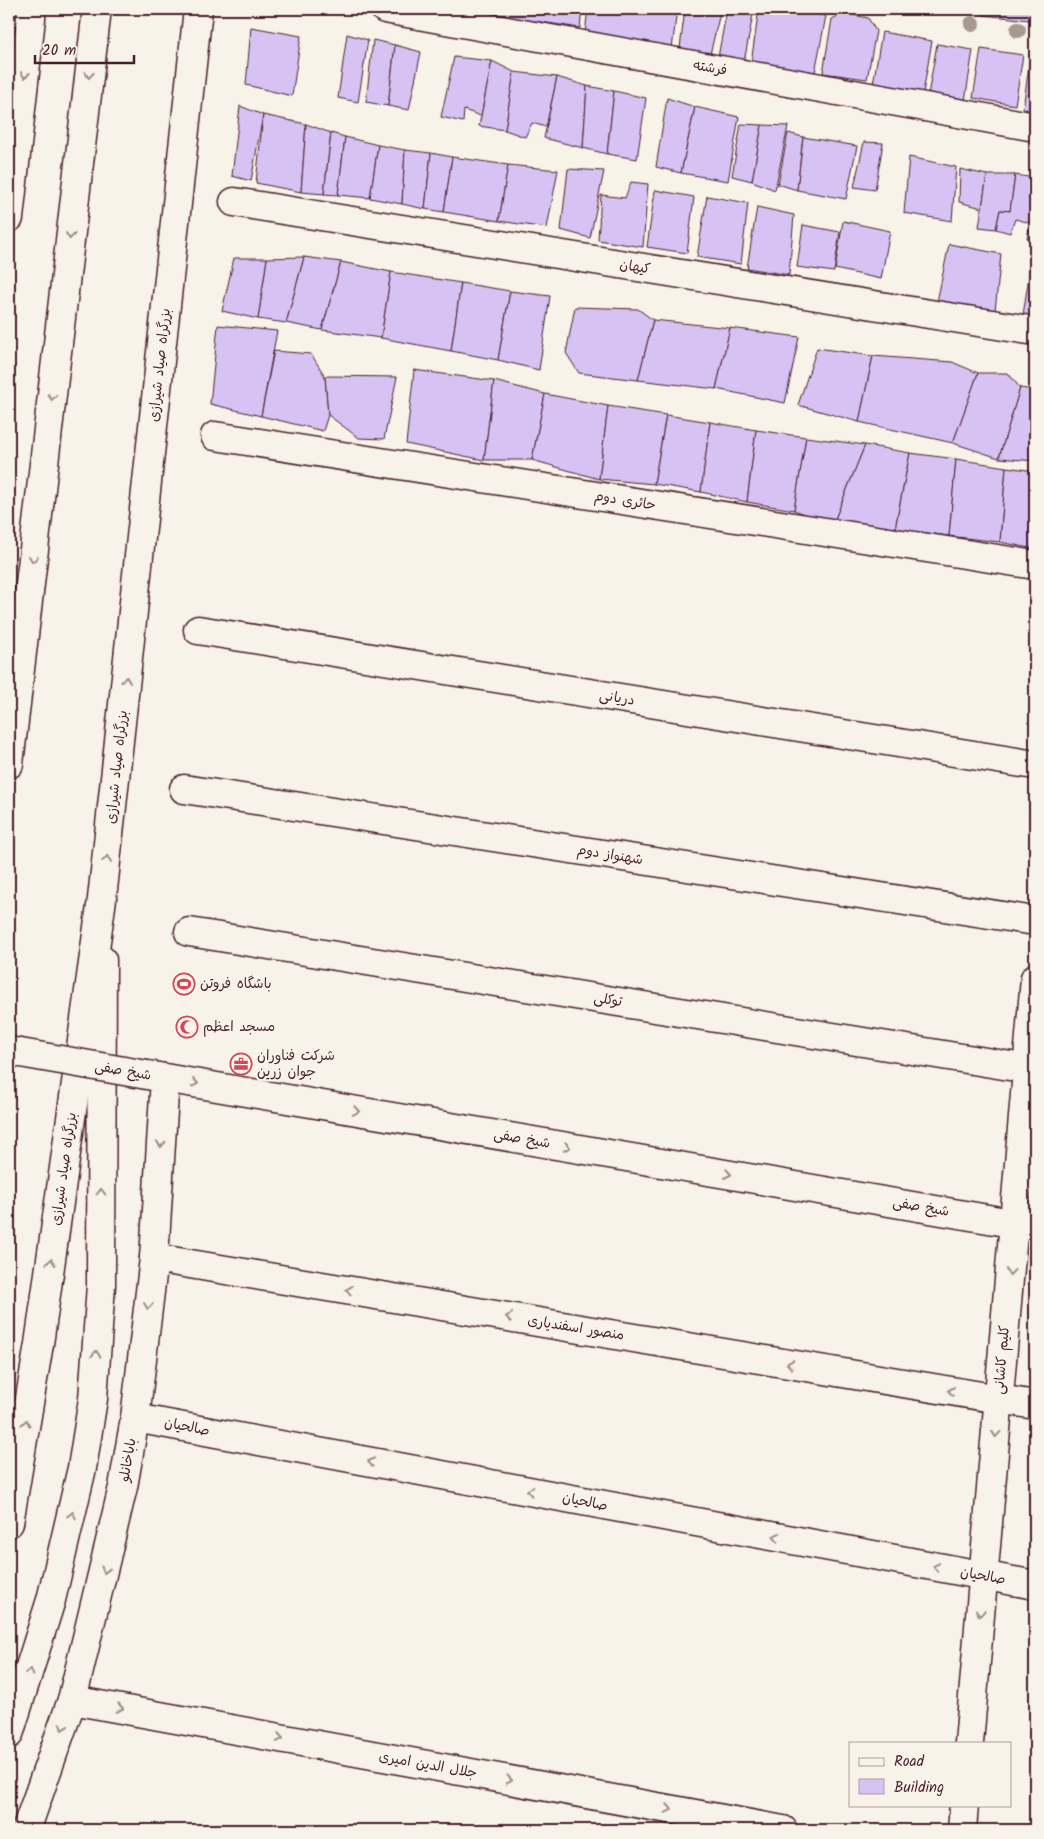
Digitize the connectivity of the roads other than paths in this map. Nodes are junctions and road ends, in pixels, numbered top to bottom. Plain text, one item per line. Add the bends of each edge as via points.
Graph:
1 (32, 9) edge
2 (97, 9) edge
3 (198, 9) edge
4 (385, 9) edge
5 (18, 47) edge
6 (1035, 127) edge
7 (234, 202) dead end
8 (9, 218) edge
9 (1035, 331) edge
10 (214, 436) dead end
11 (1035, 565) edge
12 (198, 630) dead end
13 (9, 764) edge
14 (1035, 765) edge
15 (184, 789) dead end
16 (102, 899) junction
17 (1035, 921) edge
18 (190, 932) dead end
19 (1035, 978) edge
20 (9, 1051) edge
21 (1031, 1069) edge
22 (156, 1077) junction
23 (1025, 1225) edge
24 (154, 1258) junction
25 (999, 1398) junction
26 (1035, 1405) edge
27 (135, 1418) junction
28 (9, 1522) edge
29 (984, 1576) junction
30 (1035, 1585) edge
31 (72, 1700) junction
32 (9, 1734) edge
33 (969, 1742) edge
34 (964, 1806) edge
35 (26, 1830) edge
36 (783, 1830) edge
37 (962, 1830) edge

1 - 5 main road
2 -> 13 main road
16 -> 3 main road, بزرگراه صیاد شیرازی
4 - 6 main road, فرشته
5 -> 8 main road
7 - 9 main road, کیهان
10 - 11 main road, حائری دوم
12 - 14 main road, دریانی
15 - 17 main road, شهنواز دوم
28 -> 16 main road, بزرگراه صیاد شیرازی via 39,1344
32 -> 16 main road via 51,1600 82,1468 94,1399 101,1285
18 - 21 main road, توکلی
19 - 21 main road, کلیم کاشانی
20 - 22 main road, شیخ صفی, bridge
21 - 23 main road, کلیم کاشانی
22 -> 23 main road, شیخ صفی
22 -> 24 main road, باباخانلو
23 -> 25 main road, کلیم کاشانی
25 -> 24 main road, منصور اسفندیاری
24 -> 27 main road, باباخانلو
25 - 26 main road, منصور اسفندیاری
25 -> 29 main road, کلیم کاشانی
29 -> 27 main road, صالحیان
27 -> 31 main road, باباخانلو via 124,1487
29 - 30 main road, صالحیان
29 -> 33 main road, کلیم کاشانی
31 -> 35 main road, باباخانلو
31 -> 36 main road, جلال الدین امیری
34 - 37 main road

